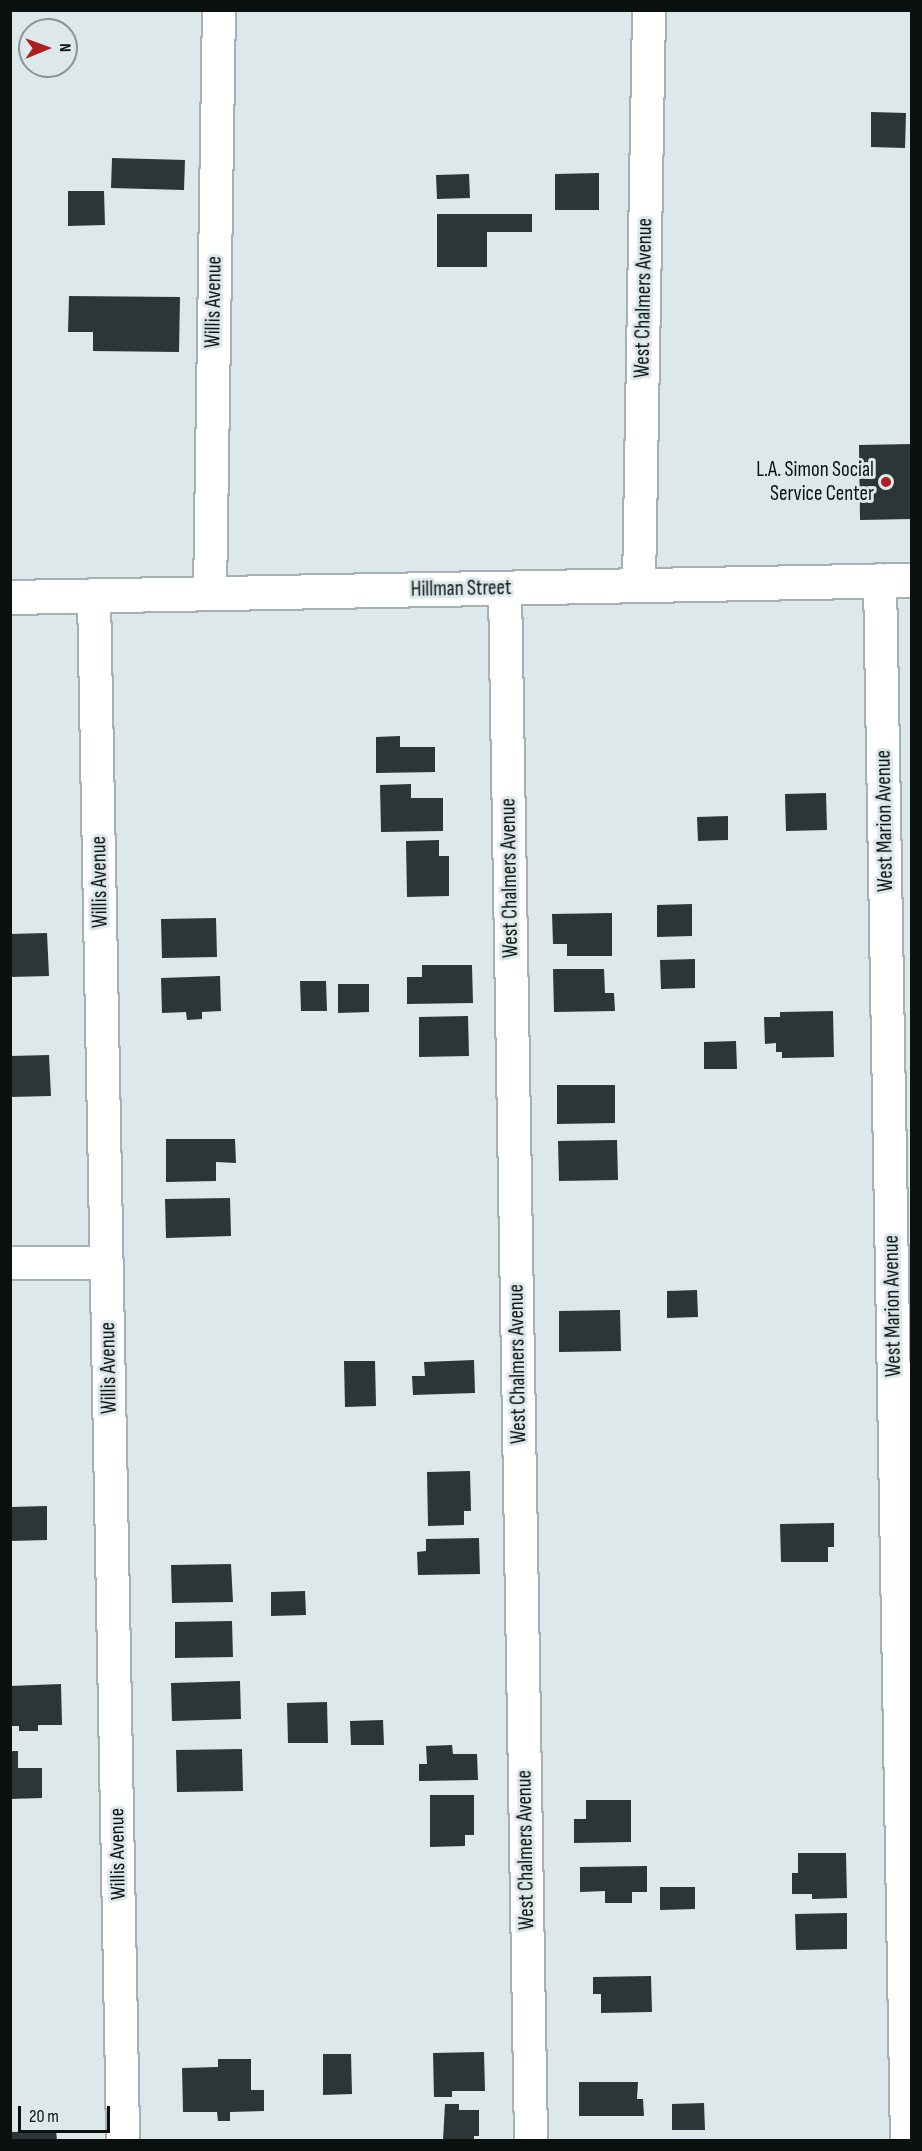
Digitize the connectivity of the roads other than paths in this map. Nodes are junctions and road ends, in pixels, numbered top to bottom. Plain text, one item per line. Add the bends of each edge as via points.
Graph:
1 (219, 10) edge
2 (649, 10) edge
3 (896, 580) edge
4 (639, 585) junction
5 (505, 588) junction
6 (210, 593) junction
7 (94, 595) junction
8 (10, 597) edge
9 (10, 1263) edge
10 (107, 1263) junction
11 (123, 2140) edge
12 (531, 2140) edge
13 (907, 2140) edge

1 - 6 street, Willis Avenue
2 - 4 street, West Chalmers Avenue
3 - 4 street, Hillman Street
3 - 13 street, West Marion Avenue
4 - 5 street, Hillman Street
5 - 6 street, Hillman Street
5 - 12 street, West Chalmers Avenue
6 - 7 street, Hillman Street
7 - 8 street, Hillman Street
7 - 10 street, Willis Avenue
9 - 10 street
10 - 11 street, Willis Avenue

